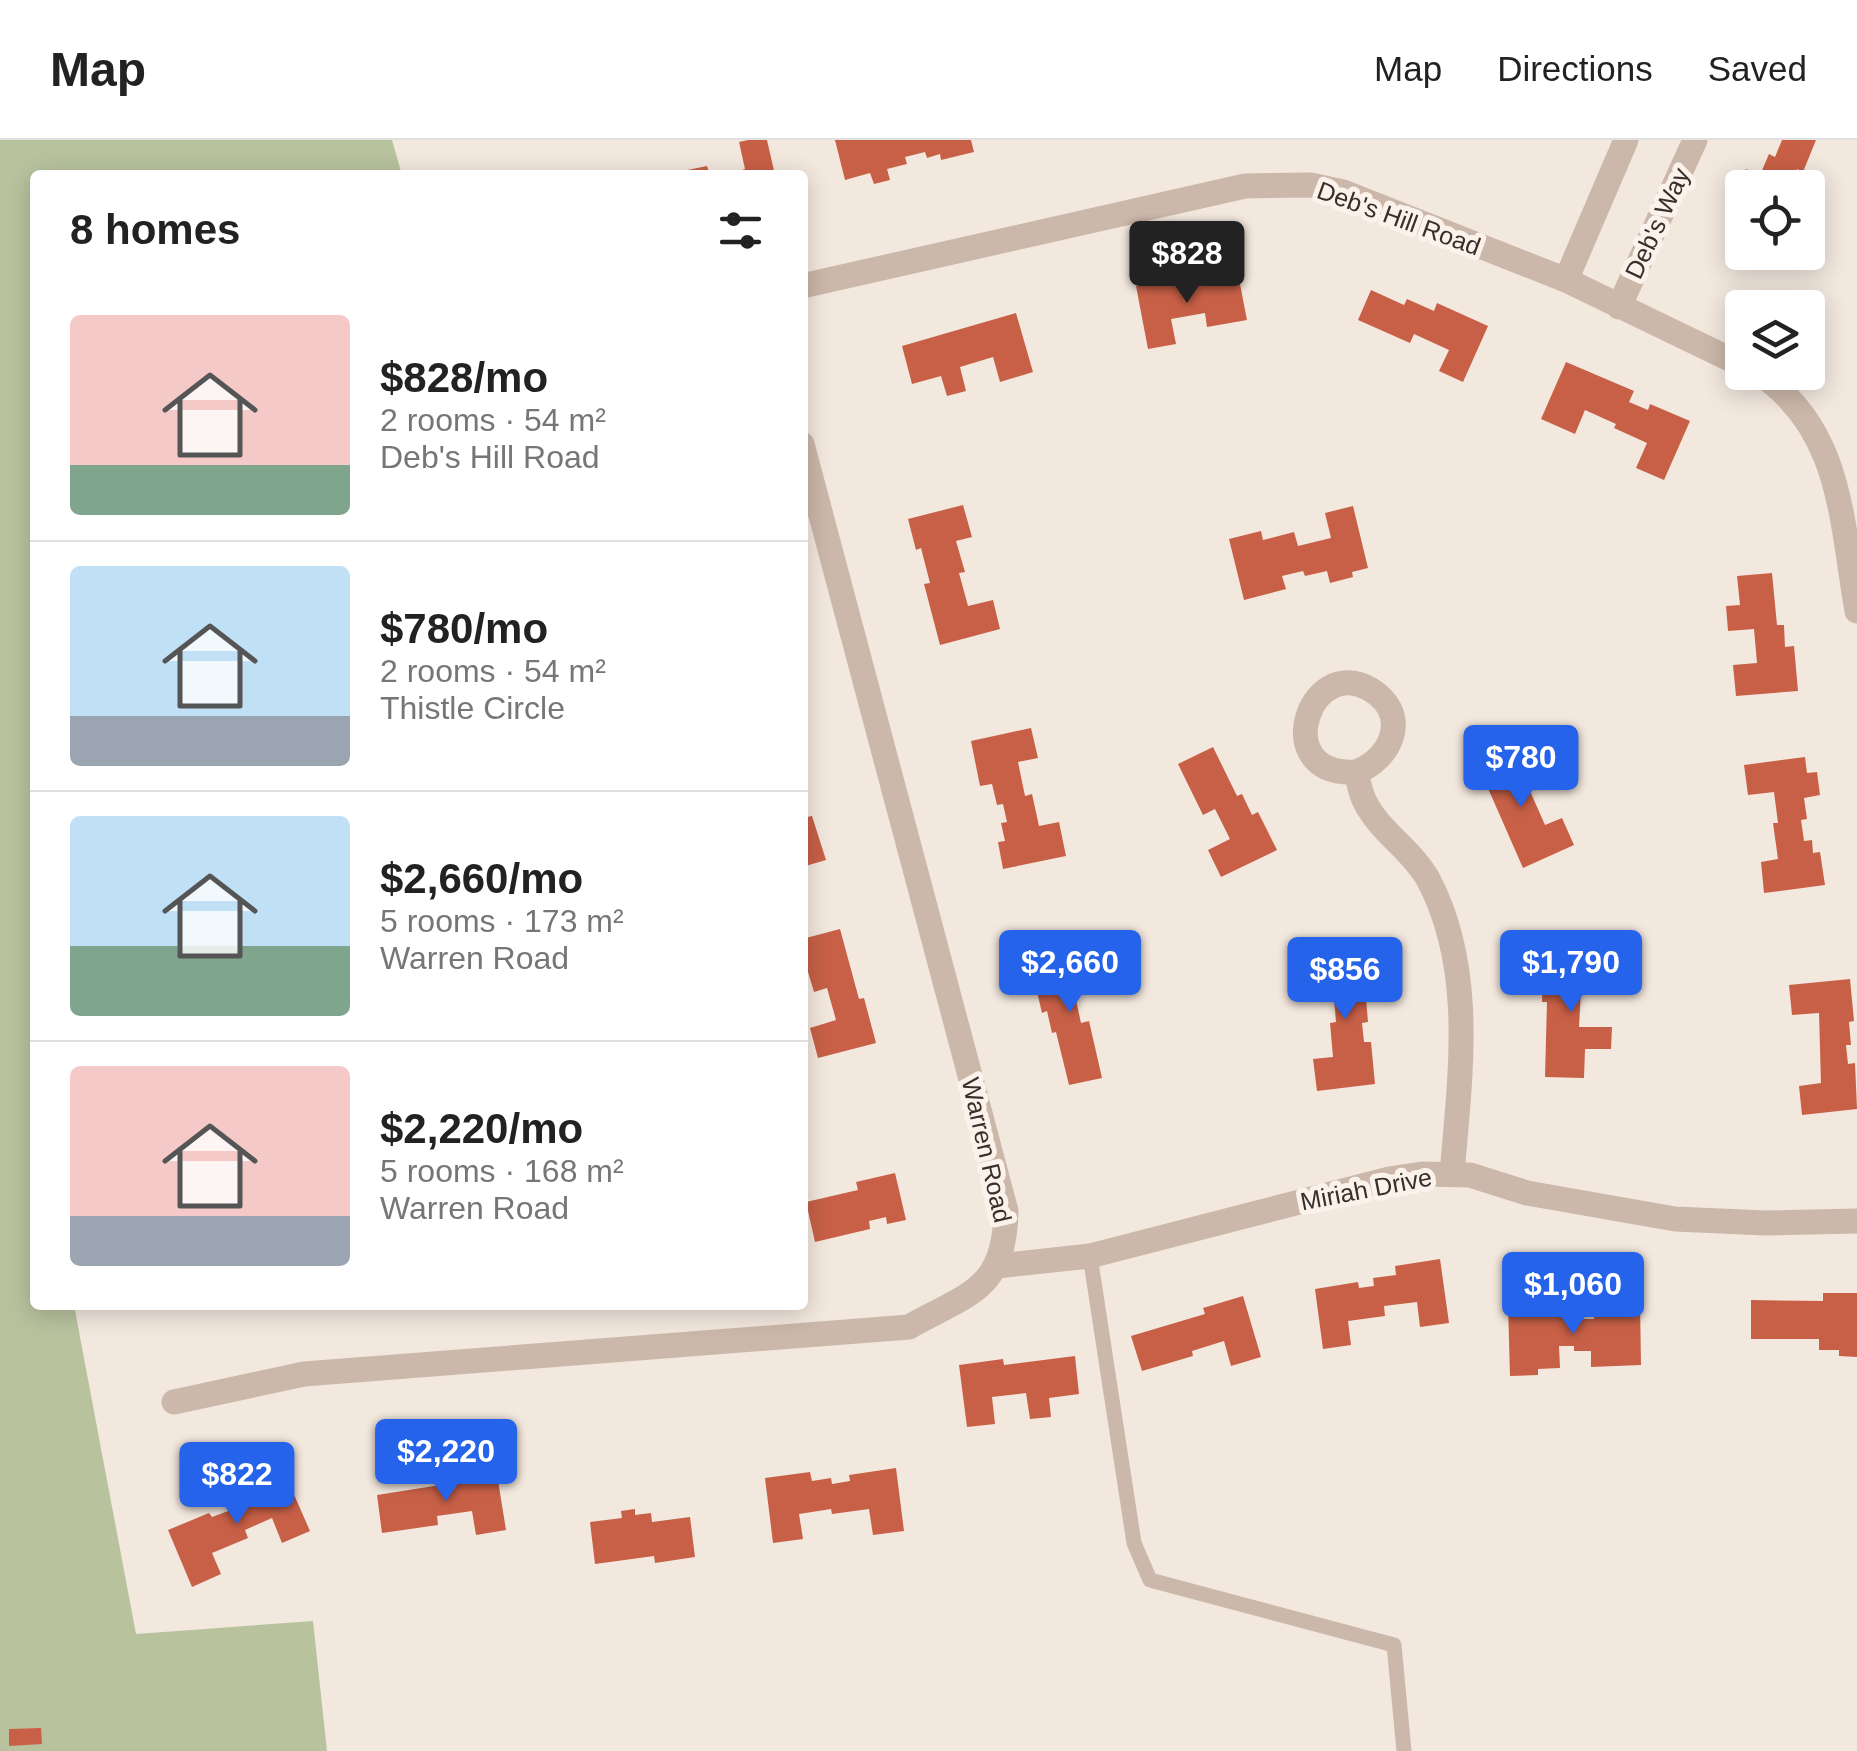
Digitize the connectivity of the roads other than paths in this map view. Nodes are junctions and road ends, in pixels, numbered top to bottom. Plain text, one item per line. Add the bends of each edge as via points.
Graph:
1 (1626, 140) edge
2 (1695, 140) edge
3 (1566, 280) junction
4 (808, 285) edge
5 (1619, 306) junction
6 (1725, 355) edge
7 (1783, 390) edge
8 (808, 467) edge
9 (1857, 611) edge
10 (1356, 772) dead end
11 (1452, 1174) junction
12 (1857, 1221) edge
13 (1090, 1256) junction
14 (997, 1266) junction
15 (174, 1402) dead end
16 (1404, 1751) edge

1 - 3 street
2 - 5 street, Deb's Way
3 - 4 street, Deb's Hill Road via 1344,192 1278,184
3 - 5 street, Deb's Hill Road
5 - 6 street, Deb's Hill Road
7 - 9 street via 1825,450
8 - 14 street, Warren Road via 1006,1211 1006,1242
10 - 11 street via 1364,801 1423,871 1456,958 1460,1048
11 - 12 street, Miriah Drive via 1676,1219
11 - 13 street, Miriah Drive via 1388,1179
13 - 14 street, Miriah Drive
13 - 16 lane via 1134,1542 1150,1580 1394,1645
14 - 15 street via 971,1294 908,1327 304,1374

